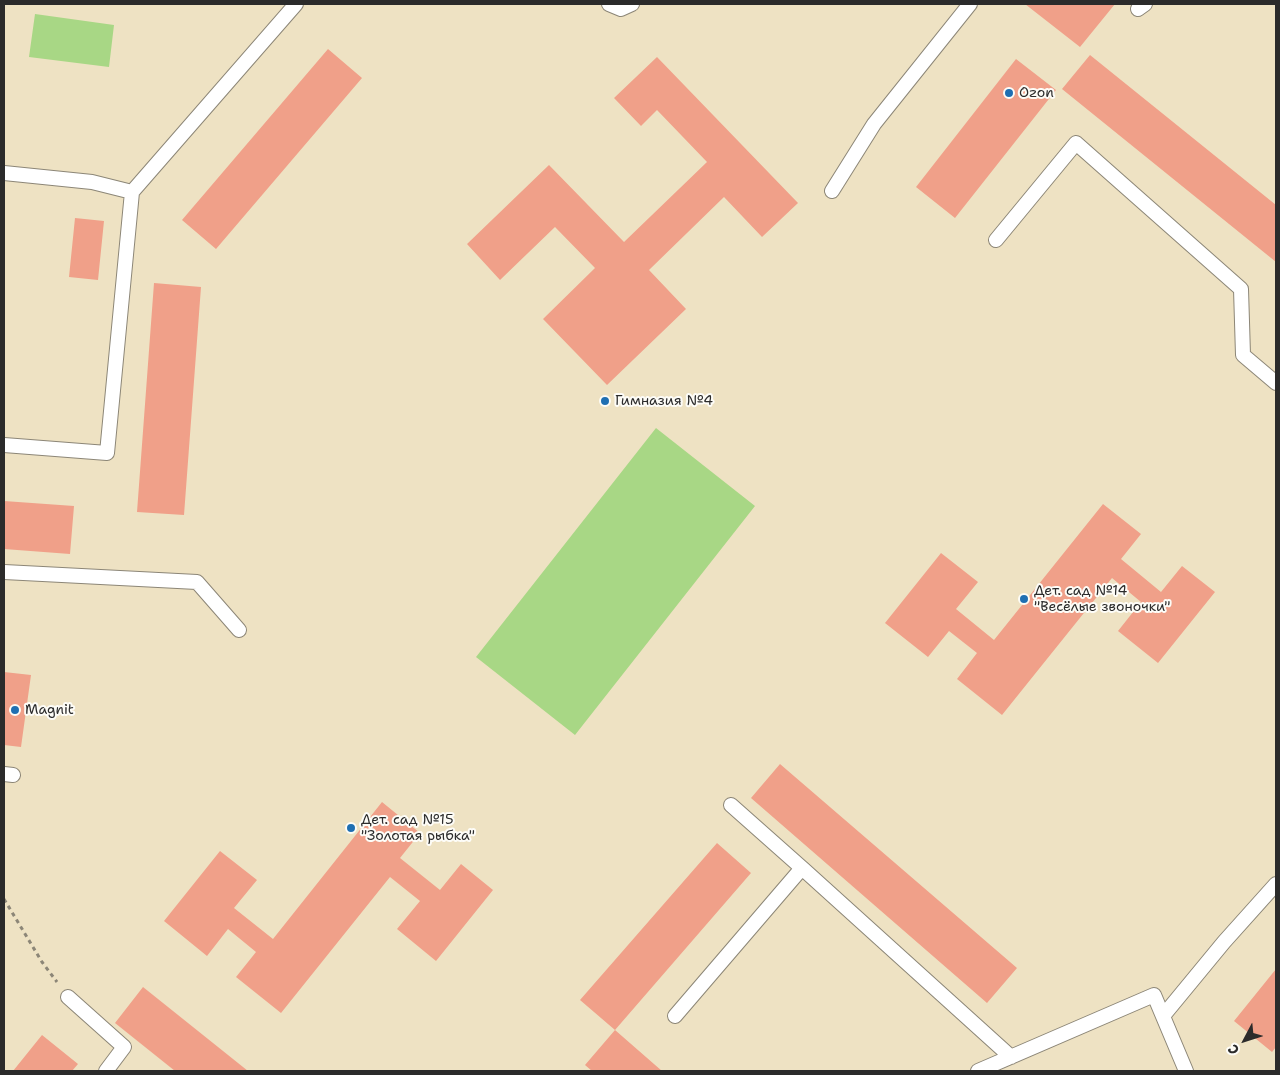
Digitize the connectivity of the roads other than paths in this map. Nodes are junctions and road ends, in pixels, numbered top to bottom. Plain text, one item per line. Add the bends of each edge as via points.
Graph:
1 (296, 4) edge
2 (609, 4) edge
3 (632, 4) edge
4 (965, 5) edge
5 (4, 173) edge
6 (832, 191) dead end
7 (132, 192) junction
8 (996, 240) dead end
9 (1276, 383) edge
10 (4, 445) edge
11 (4, 572) edge
12 (239, 630) dead end
13 (731, 805) dead end
14 (802, 868) junction
15 (1276, 884) edge
16 (68, 997) road end
17 (675, 1016) dead end
18 (1163, 1016) junction
19 (1011, 1057) junction
20 (106, 1071) edge
21 (978, 1071) edge
22 (1186, 1071) edge

1 - 7 lane
2 - 3 lane via 621,9
4 - 6 lane via 874,124
5 - 7 lane via 92,182
7 - 10 lane via 107,453
8 - 9 lane via 1076,143 1241,289 1243,356
11 - 12 lane via 197,582
13 - 14 lane
14 - 17 lane
14 - 19 lane
15 - 18 lane
16 - 20 lane via 124,1047
18 - 19 lane via 1154,995
18 - 22 lane
19 - 21 lane

